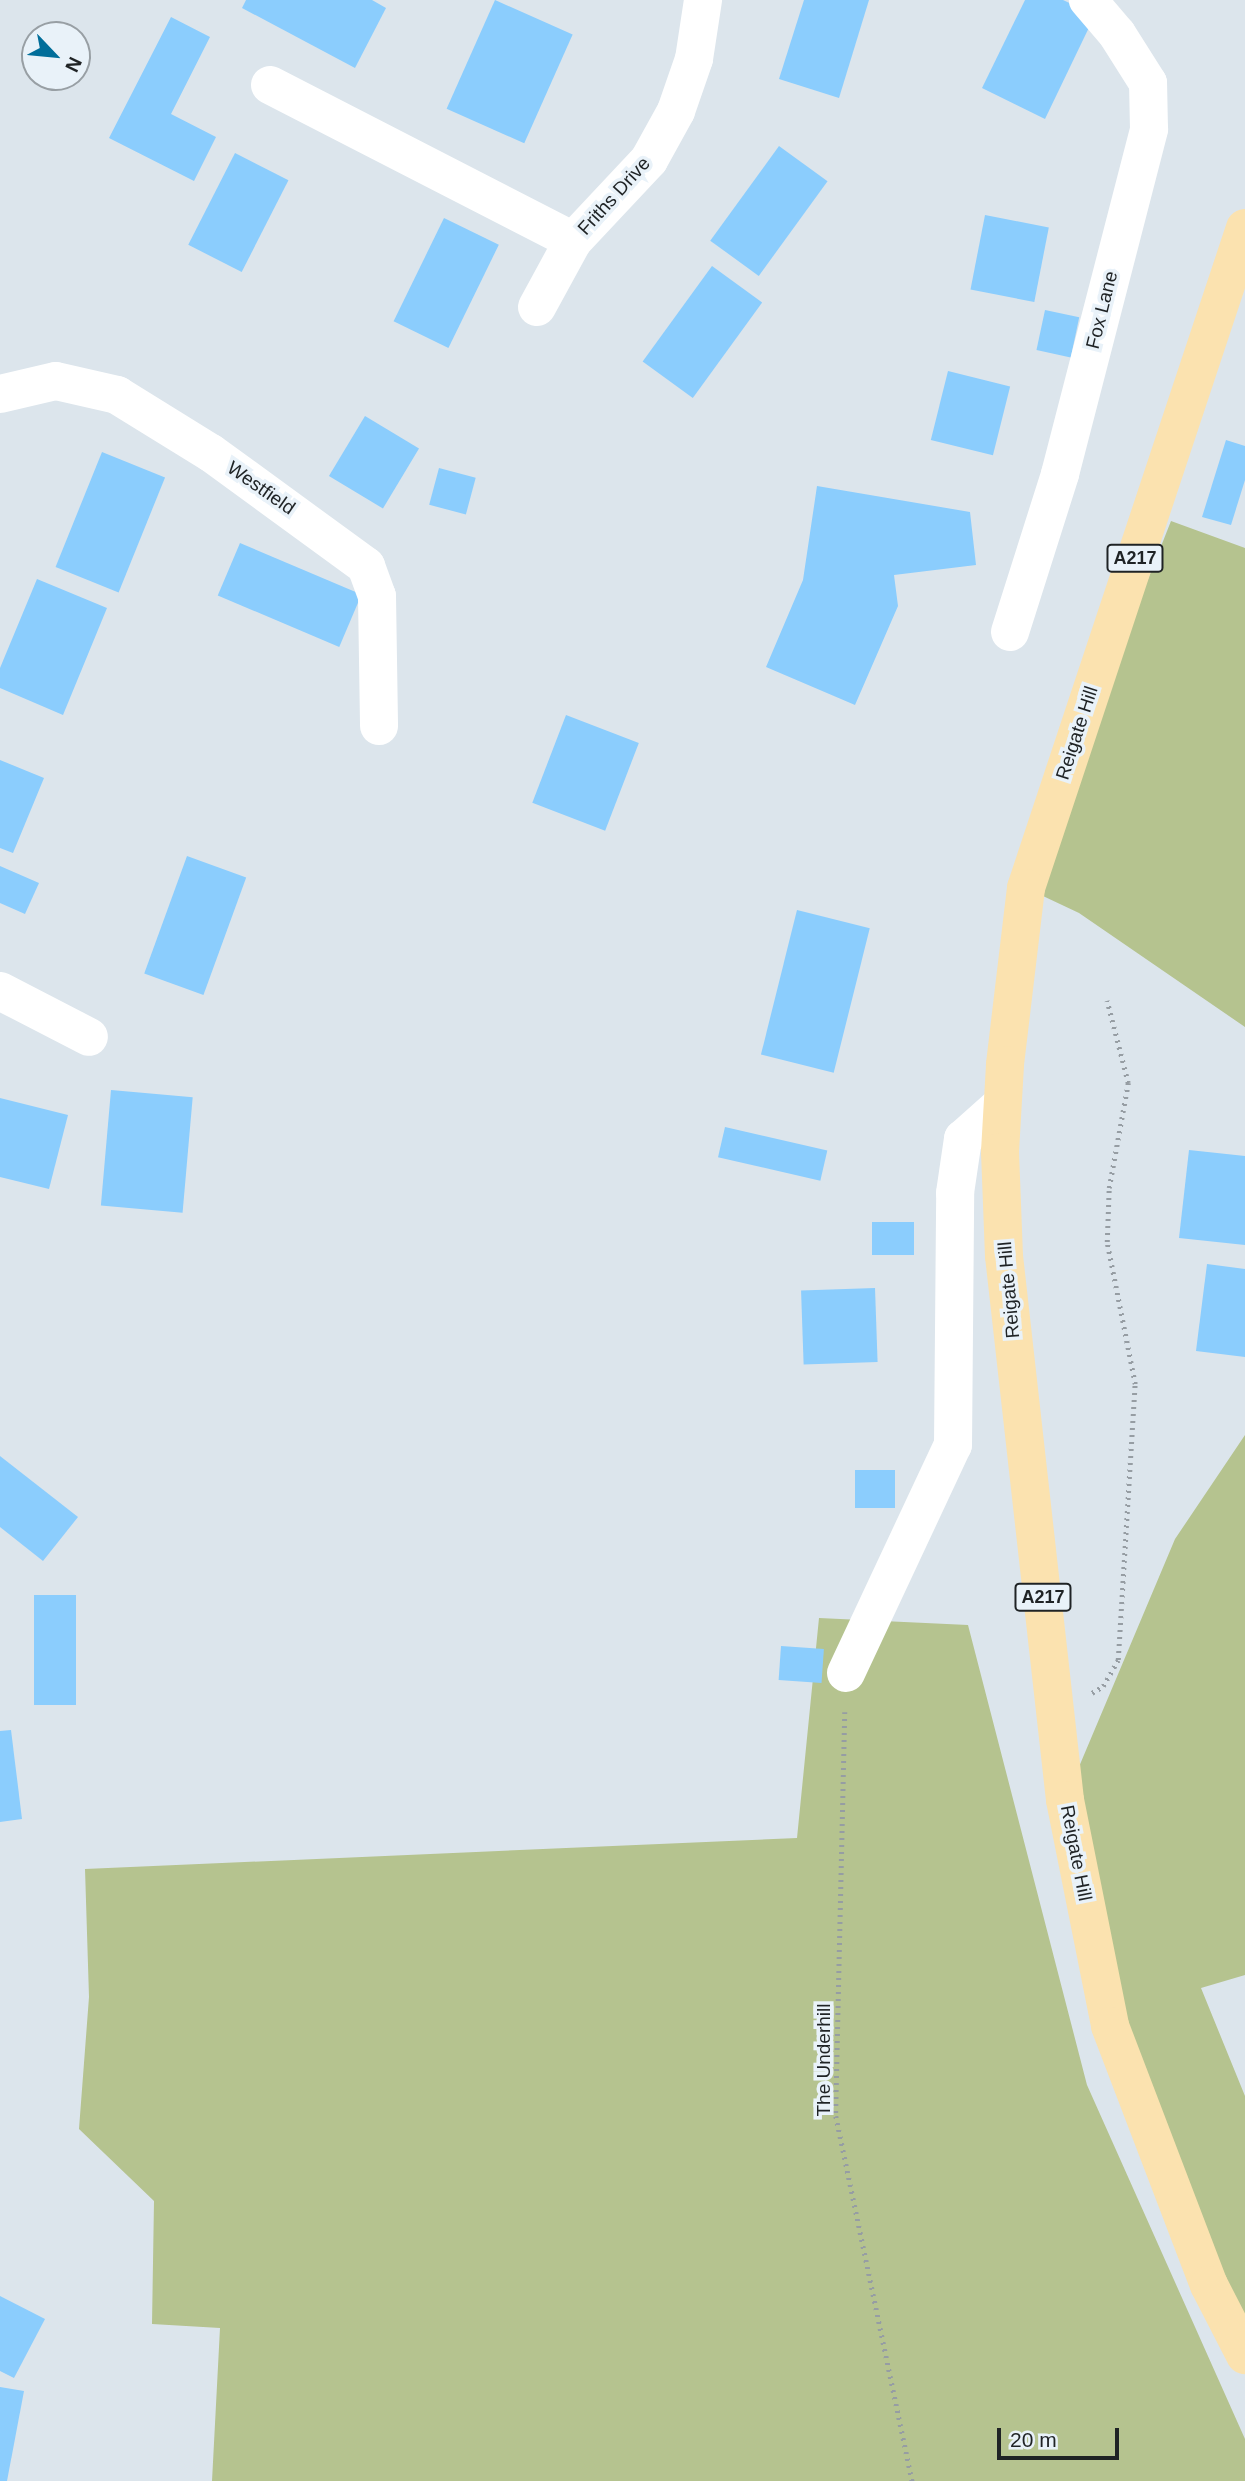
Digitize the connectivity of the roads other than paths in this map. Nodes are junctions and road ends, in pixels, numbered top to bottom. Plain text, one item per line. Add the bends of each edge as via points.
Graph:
1 (703, 0) edge
2 (1088, 0) edge
3 (270, 85) dead end
4 (1245, 228) edge
5 (573, 241) junction
6 (537, 307) dead end
7 (0, 394) edge
8 (1010, 632) dead end
9 (379, 726) dead end
10 (0, 991) edge
11 (89, 1037) dead end
12 (1002, 1104) junction
13 (846, 1673) road end
14 (1245, 2355) edge

1 - 5 street, Friths Drive via 694,59 677,111 649,160
2 - 8 street, Fox Lane via 1117,34 1148,83 1149,128 1060,474
3 - 5 street
4 - 12 main road, Reigate Hill / A217 via 1026,888
5 - 6 street, Friths Drive
7 - 9 street, Westfield via 56,381 117,395 211,453 366,566 377,596
10 - 11 street
12 - 13 street via 962,1139 955,1193 953,1445
12 - 14 main road, Reigate Hill / A217 via 1004,1256 1065,1800 1110,2026 1209,2286

